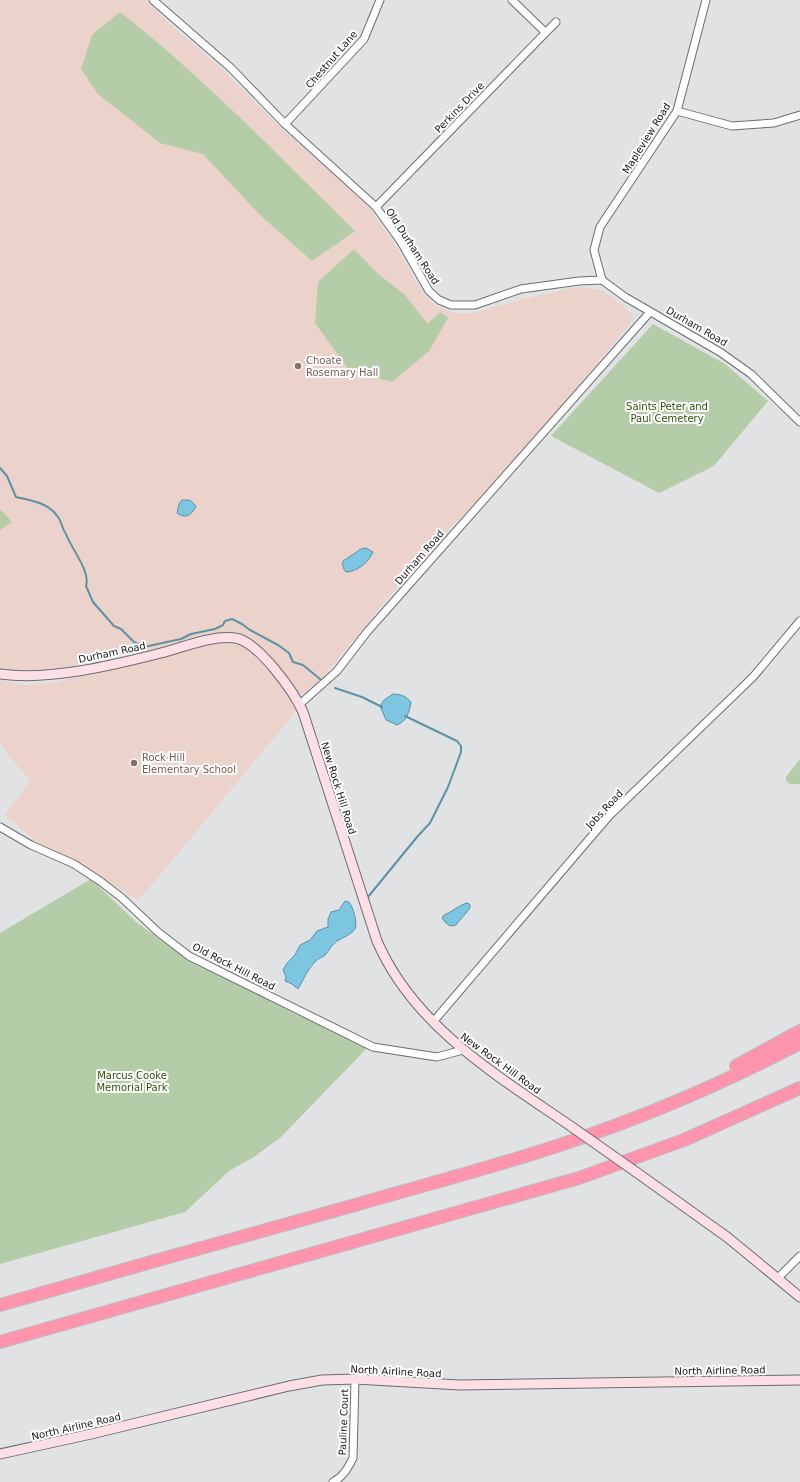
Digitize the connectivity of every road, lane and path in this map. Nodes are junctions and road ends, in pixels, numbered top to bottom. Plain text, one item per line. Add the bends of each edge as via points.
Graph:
1 (153, 0) edge
2 (380, 0) edge
3 (512, 0) edge
4 (706, 0) edge
5 (556, 22) dead end
6 (545, 32) junction
7 (677, 111) junction
8 (800, 115) edge
9 (285, 124) junction
10 (376, 207) junction
11 (602, 280) junction
12 (650, 312) junction
13 (800, 422) edge
14 (800, 621) edge
15 (0, 674) edge
16 (300, 704) junction
17 (0, 827) edge
18 (433, 1022) junction
19 (800, 1031) edge
20 (800, 1043) edge
21 (463, 1050) junction
22 (800, 1088) edge
23 (700, 1091) junction
24 (800, 1256) edge
25 (778, 1278) junction
26 (800, 1297) edge
27 (0, 1304) edge
28 (0, 1342) edge
29 (355, 1380) junction
30 (800, 1380) edge
31 (0, 1454) edge
32 (333, 1482) edge

1 - 9 street, Old Durham Road via 231,68
2 - 9 street, Chestnut Lane via 364,39
3 - 6 street
4 - 7 street, Mapleview Road
5 - 6 street, Perkins Drive
6 - 10 street, Perkins Drive
7 - 8 street via 732,126 774,123
7 - 11 street, Mapleview Road via 600,227 594,250
9 - 10 street, Old Durham Road
10 - 11 street, Old Durham Road via 401,242 429,291 439,300 451,305 475,305 521,289
11 - 12 street
12 - 13 street, Durham Road via 720,352 751,374
12 - 16 street, Durham Road via 367,632 338,671
14 - 18 street, Jobs Road via 753,677 609,816
15 - 16 main road, Durham Road via 14,676 96,668 216,638 236,638 251,644 280,675
16 - 18 main road, New Rock Hill Road via 377,941 397,979
17 - 21 street, Old Rock Hill Road via 31,845 74,864 100,881 158,932 190,956 373,1047 437,1057
18 - 21 main road, New Rock Hill Road
19 - 23 highway via 718,1076
20 - 23 highway
21 - 25 main road, New Rock Hill Road, bridge via 728,1237
22 - 28 highway via 684,1140 579,1178
23 - 27 highway via 596,1133 505,1162
24 - 25 street
25 - 26 main road, New Rock Hill Road
29 - 30 main road, North Airline Road via 460,1385
29 - 31 main road, North Airline Road via 322,1380 289,1386
29 - 32 street, Pauline Court via 353,1458 348,1469

